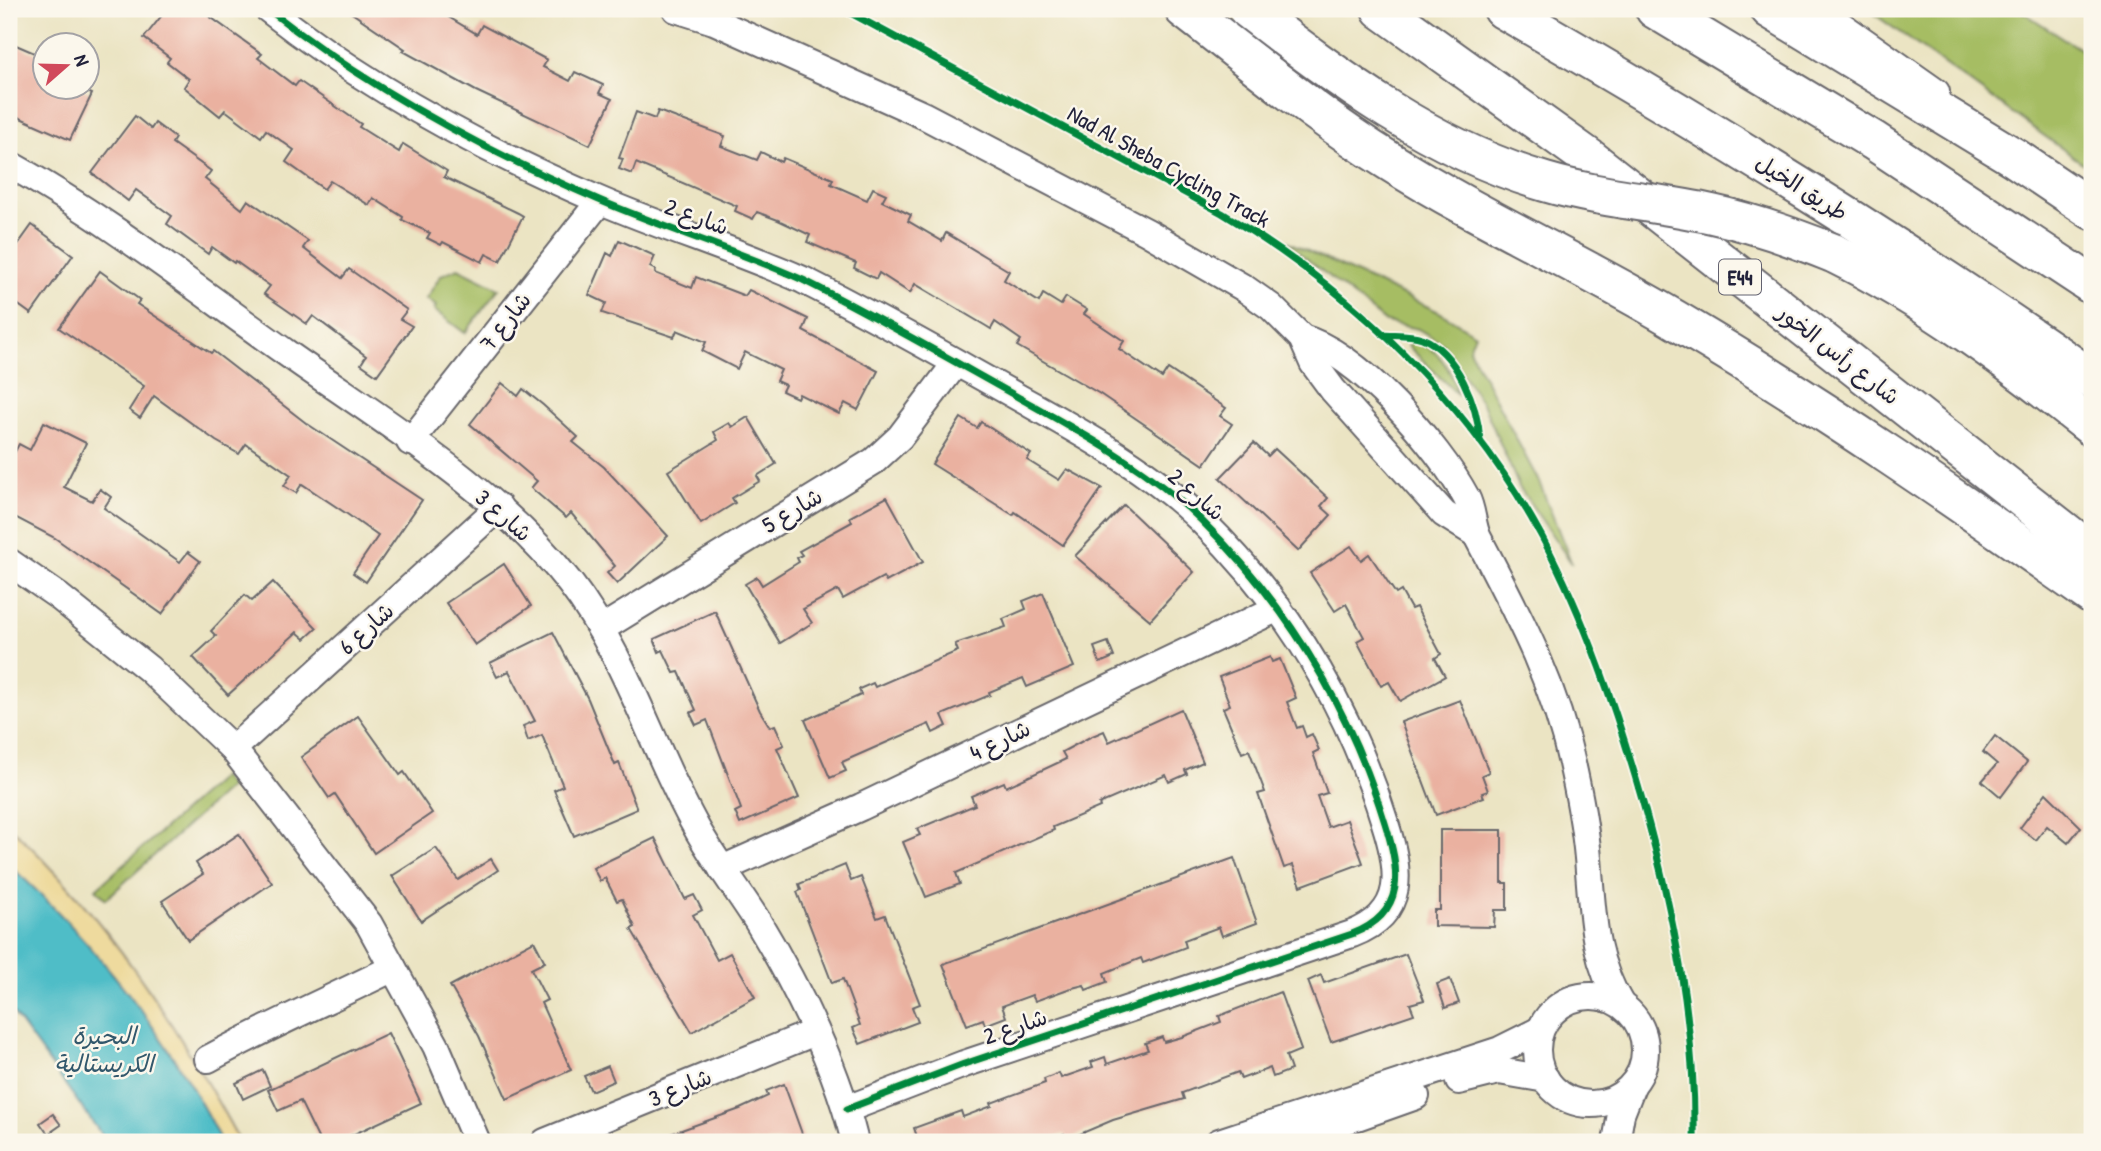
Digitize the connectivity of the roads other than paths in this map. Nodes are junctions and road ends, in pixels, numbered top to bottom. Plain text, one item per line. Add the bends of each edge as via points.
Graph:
1 (268, 9) edge
2 (676, 9) edge
3 (1184, 9) edge
4 (1248, 9) edge
5 (1381, 9) edge
6 (1503, 9) edge
7 (1655, 9) edge
8 (1769, 9) edge
9 (1818, 9) edge
10 (707, 15) edge
11 (2015, 158) junction
12 (9, 164) edge
13 (600, 201) junction
14 (2092, 210) edge
15 (2092, 285) edge
16 (1302, 338) junction
17 (956, 363) junction
18 (2092, 379) edge
19 (2092, 427) edge
20 (410, 442) junction
21 (1428, 444) junction
22 (1404, 466) junction
23 (499, 507) junction
24 (1476, 534) junction
25 (2092, 553) edge
26 (9, 562) edge
27 (2092, 595) edge
28 (1278, 608) junction
29 (601, 629) junction
30 (233, 749) junction
31 (722, 869) junction
32 (1592, 924) junction
33 (393, 968) junction
34 (1570, 999) junction
35 (1620, 1003) junction
36 (1540, 1030) junction
37 (815, 1032) junction
38 (208, 1059) dead end
39 (1546, 1079) junction
40 (1632, 1086) junction
41 (1577, 1102) junction
42 (846, 1109) junction
43 (477, 1142) edge
44 (545, 1142) edge
45 (855, 1142) edge
46 (1219, 1142) edge
47 (1286, 1142) edge
48 (1616, 1142) edge

1 - 13 street, شارع 2 via 327,53 422,112
2 - 10 street
3 - 27 highway via 1346,133 1435,189 1740,358
4 - 19 highway, bridge via 1318,64 1413,127 1477,159 1545,182 1747,223 1833,253 1898,286
5 - 25 highway, شارع رأس الخور / E44 via 1589,158
6 - 18 highway, طريق الخيل via 1792,181
7 - 15 highway via 1874,141
8 - 11 highway
9 - 11 street via 1906,68
10 - 16 street via 923,115 1147,232 1244,288
11 - 14 highway
12 - 20 street, شارع 3 via 92,215
13 - 17 street, شارع 2 via 803,279
13 - 20 street, شارع 7
16 - 21 street via 1349,361
16 - 22 street via 1333,390
17 - 28 street, شارع 2 via 1157,483 1199,518
17 - 29 street, شارع 5 via 900,437 874,461
20 - 23 street, شارع 3
21 - 22 street
21 - 24 street via 1465,495
22 - 24 street via 1444,514
23 - 29 street, شارع 3 via 537,544
23 - 30 street, شارع 6
24 - 32 street via 1525,624 1561,720 1583,820
26 - 30 street via 149,669
28 - 31 street, شارع 4
28 - 42 street, شارع 2 via 1333,690 1362,755 1394,852 1396,882 1387,909 1352,934 964,1064
29 - 31 street, شارع 3 via 673,785
30 - 33 street via 362,914
31 - 37 street, شارع 3 via 758,923
32 - 34 street via 1588,956
32 - 35 street via 1601,965
33 - 38 street
33 - 43 street via 436,1046
34 - 35 street via 1601,996
34 - 36 street via 1552,1012
35 - 40 street via 1636,1020 1645,1042 1643,1065
36 - 39 street via 1536,1050
36 - 46 street via 1500,1050
37 - 42 street, شارع 3
37 - 44 street, شارع 3
39 - 41 street via 1564,1097
39 - 47 street via 1511,1072 1480,1073
40 - 41 street via 1612,1100
40 - 48 street
41 - 48 street
42 - 45 street, شارع 3

